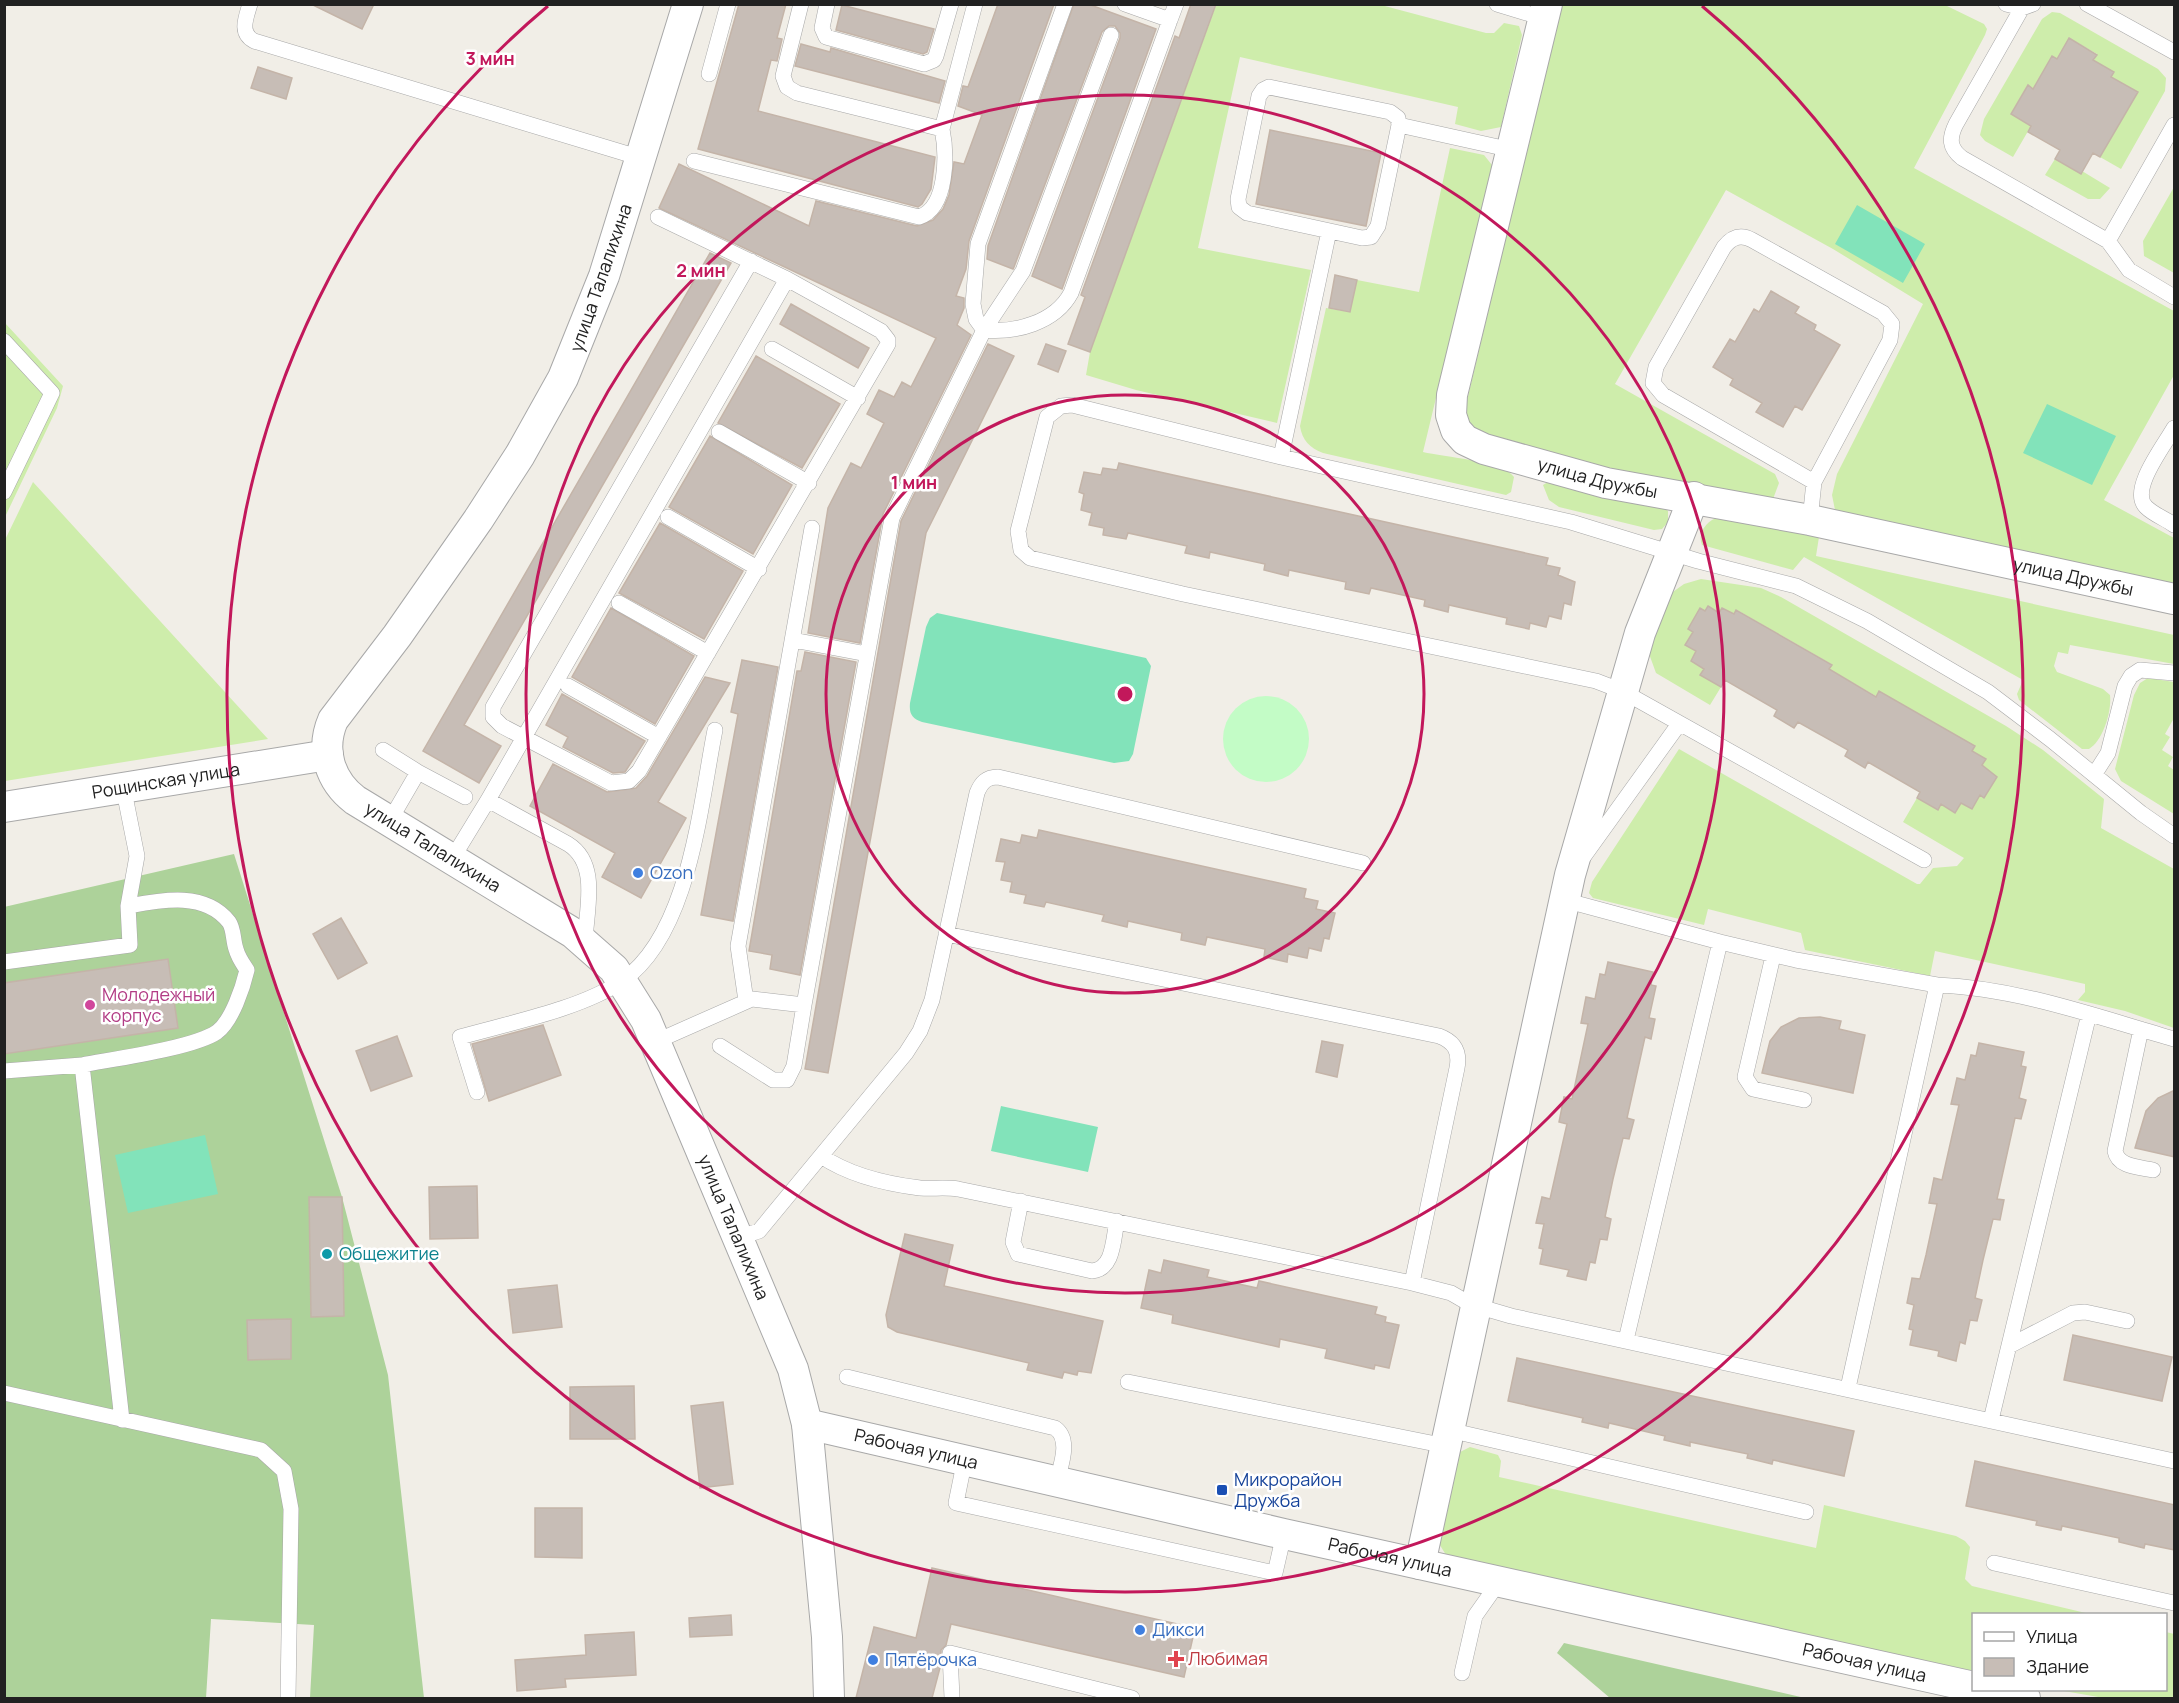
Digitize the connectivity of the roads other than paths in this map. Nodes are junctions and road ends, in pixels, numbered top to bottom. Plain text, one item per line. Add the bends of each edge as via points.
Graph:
1 (250, 4) edge
2 (688, 4) edge
3 (728, 4) edge
4 (801, 4) edge
5 (827, 4) edge
6 (951, 4) edge
7 (975, 4) edge
8 (1065, 4) edge
9 (1125, 4) edge
10 (1176, 4) edge
11 (1497, 4) edge
12 (2006, 4) edge
13 (2087, 4) edge
14 (2028, 6) edge
15 (1545, 11) edge
16 (1170, 20) junction
17 (1111, 35) dead end
18 (2175, 52) edge
19 (708, 74) dead end
20 (1399, 125) junction
21 (2175, 125) edge
22 (942, 129) junction
23 (1512, 150) junction
24 (641, 158) junction
25 (694, 161) dead end
26 (658, 217) dead end
27 (1329, 231) junction
28 (2108, 241) junction
29 (751, 261) junction
30 (787, 279) junction
31 (2175, 297) edge
32 (984, 330) junction
33 (4, 341) edge
34 (772, 349) dead end
35 (858, 398) junction
36 (2175, 428) edge
37 (719, 432) dead end
38 (1281, 457) junction
39 (1814, 482) junction
40 (809, 483) junction
41 (4, 492) edge
42 (1694, 497) junction
43 (668, 517) dead end
44 (1810, 520) junction
45 (2175, 525) edge
46 (812, 528) dead end
47 (1672, 552) junction
48 (759, 569) junction
49 (2175, 599) edge
50 (619, 603) dead end
51 (793, 640) junction
52 (708, 653) junction
53 (867, 654) junction
54 (2175, 673) edge
55 (568, 686) dead end
56 (1622, 691) junction
57 (1679, 724) junction
58 (715, 730) dead end
59 (659, 737) junction
60 (523, 738) junction
61 (383, 750) dead end
62 (328, 755) junction
63 (418, 772) junction
64 (2094, 774) junction
65 (123, 786) junction
66 (465, 797) dead end
67 (488, 800) junction
68 (4, 807) edge
69 (389, 822) junction
70 (2175, 836) edge
71 (452, 859) junction
72 (1924, 860) dead end
73 (1363, 864) dead end
74 (1567, 888) junction
75 (128, 906) junction
76 (946, 934) junction
77 (585, 942) junction
78 (1720, 942) junction
79 (1773, 956) junction
80 (4, 962) edge
81 (622, 981) junction
82 (1937, 985) junction
83 (746, 1001) junction
84 (804, 1005) junction
85 (2089, 1014) junction
86 (2141, 1029) junction
87 (2175, 1039) edge
88 (657, 1041) junction
89 (720, 1046) dead end
90 (82, 1065) junction
91 (4, 1071) edge
92 (477, 1092) dead end
93 (1804, 1100) dead end
94 (821, 1156) junction
95 (2153, 1170) dead end
96 (1022, 1201) junction
97 (1117, 1221) junction
98 (737, 1238) junction
99 (1412, 1283) junction
100 (1475, 1306) junction
101 (2127, 1321) dead end
102 (1626, 1340) junction
103 (2009, 1346) junction
104 (848, 1377) dead end
105 (1128, 1382) dead end
106 (1848, 1388) junction
107 (4, 1393) edge
108 (122, 1420) junction
109 (1991, 1420) junction
110 (807, 1424) junction
111 (1447, 1438) junction
112 (965, 1460) junction
113 (2175, 1461) edge
114 (1057, 1481) junction
115 (1806, 1512) dead end
116 (1284, 1534) junction
117 (1994, 1563) dead end
118 (1420, 1564) junction
119 (1499, 1582) junction
120 (2175, 1603) edge
121 (1462, 1673) dead end
122 (1972, 1687) edge
123 (1994, 1691) edge
124 (288, 1698) edge
125 (829, 1698) edge
126 (952, 1698) edge
127 (1132, 1698) edge
128 (2025, 1698) edge

1 - 24 lane via 244,30 254,41
2 - 24 street, улица Талалихина
3 - 19 lane
4 - 22 lane via 783,76 787,87 796,93
5 - 6 lane via 822,28 826,37 924,64 936,56
7 - 22 lane
8 - 32 lane via 978,244 973,304 976,319
9 - 16 lane
10 - 16 lane
11 - 15 lane
12 - 14 lane
13 - 18 lane
14 - 28 lane via 1956,124 1951,144 1962,158
15 - 23 street, улица Дружбы
16 - 32 lane via 1066,301 1055,313 1032,324 1009,331
17 - 32 lane via 1023,271
20 - 23 lane
20 - 27 lane via 1374,235 1367,238
20 - 27 lane via 1398,118 1390,112 1272,87 1261,93 1239,207 1247,213
21 - 28 lane
22 - 25 lane via 946,162 934,207 919,217
23 - 42 street, улица Дружбы via 1452,395 1451,415 1456,430 1478,447 1562,471
24 - 62 street, улица Талалихина via 595,305 549,405 478,520 333,720
26 - 29 lane
27 - 38 lane
28 - 31 lane via 2129,270
29 - 30 lane
29 - 60 lane via 493,706 497,723
30 - 35 lane via 888,339 886,350
30 - 60 lane
32 - 53 lane via 895,509
33 - 41 lane via 52,393
34 - 35 lane
35 - 40 lane
36 - 45 lane via 2140,493 2145,507
37 - 40 lane
38 - 47 lane via 1571,522
38 - 56 lane via 1072,405 1061,406 1044,423 1018,544 1024,554 1037,560 1386,638 1583,677
39 - 39 lane via 1890,340 1892,324 1883,313 1752,240 1733,238 1724,247 1662,357 1653,383 1663,395
39 - 44 lane
40 - 48 lane
42 - 44 street, улица Дружбы
42 - 47 street
43 - 48 lane
44 - 49 street, улица Дружбы
46 - 51 lane
47 - 56 street via 1643,623
47 - 64 lane via 1788,584 1840,606 1988,692
48 - 52 lane
50 - 52 lane
51 - 53 lane
51 - 83 lane via 738,946
52 - 59 lane
53 - 84 lane
54 - 64 lane via 2140,670 2127,680 2108,753
55 - 59 lane
56 - 57 lane
56 - 74 street
57 - 72 lane
57 - 74 lane
58 - 81 lane via 688,867 677,903 654,946
59 - 60 lane via 635,777 616,784
60 - 67 lane
61 - 63 lane
62 - 65 street, Рощинская улица
62 - 69 street, улица Талалихина via 342,789
63 - 66 lane
63 - 69 lane
64 - 70 lane
65 - 68 street, Рощинская улица
65 - 75 lane via 137,856
67 - 71 lane
67 - 77 lane via 568,844 584,858 588,872
69 - 71 street, улица Талалихина
71 - 77 street, улица Талалихина
73 - 76 lane via 1130,807 989,778 977,794
74 - 78 lane
74 - 100 street
75 - 80 lane via 130,945
75 - 90 lane via 162,899 188,900 213,909 230,923 236,950 247,970 242,991 218,1032 193,1042
76 - 94 lane via 932,1000 920,1031
76 - 99 lane via 1439,1036 1451,1042 1458,1053 1457,1068
77 - 81 street, улица Талалихина
78 - 79 lane
78 - 102 lane
79 - 82 lane
79 - 93 lane via 1745,1077 1753,1089
81 - 88 street, улица Талалихина
81 - 92 lane via 585,1000 460,1037
82 - 85 lane via 1987,990
82 - 106 lane
83 - 84 lane via 766,999
83 - 88 lane
84 - 89 lane via 794,1066 787,1080 773,1080
85 - 86 lane
85 - 103 lane
86 - 87 lane
86 - 95 lane via 2115,1151 2118,1160 2125,1164
88 - 98 street, улица Талалихина
90 - 91 lane
90 - 108 lane
94 - 96 lane via 848,1171 896,1183
94 - 98 lane via 759,1231
96 - 97 lane
96 - 97 lane via 1013,1242 1018,1254 1092,1271 1106,1265
97 - 99 lane
98 - 110 street, улица Талалихина via 793,1369
99 - 100 lane via 1450,1293
100 - 102 lane
100 - 111 street
101 - 103 lane via 2073,1313
102 - 106 lane
103 - 109 lane
104 - 114 lane via 1055,1428 1064,1443
105 - 111 lane
106 - 109 lane
107 - 108 lane
108 - 124 lane via 261,1450 285,1471 291,1509
109 - 113 lane
110 - 112 street, Рабочая улица
110 - 125 street, улица Талалихина
111 - 115 lane
111 - 118 street
112 - 114 street, Рабочая улица
112 - 116 lane via 956,1503 1275,1572
114 - 116 street, Рабочая улица
116 - 118 street, Рабочая улица
117 - 120 lane
118 - 119 street, Рабочая улица
119 - 121 lane via 1475,1616
119 - 122 street, Рабочая улица
123 - 128 street
126 - 127 lane via 950,1653

